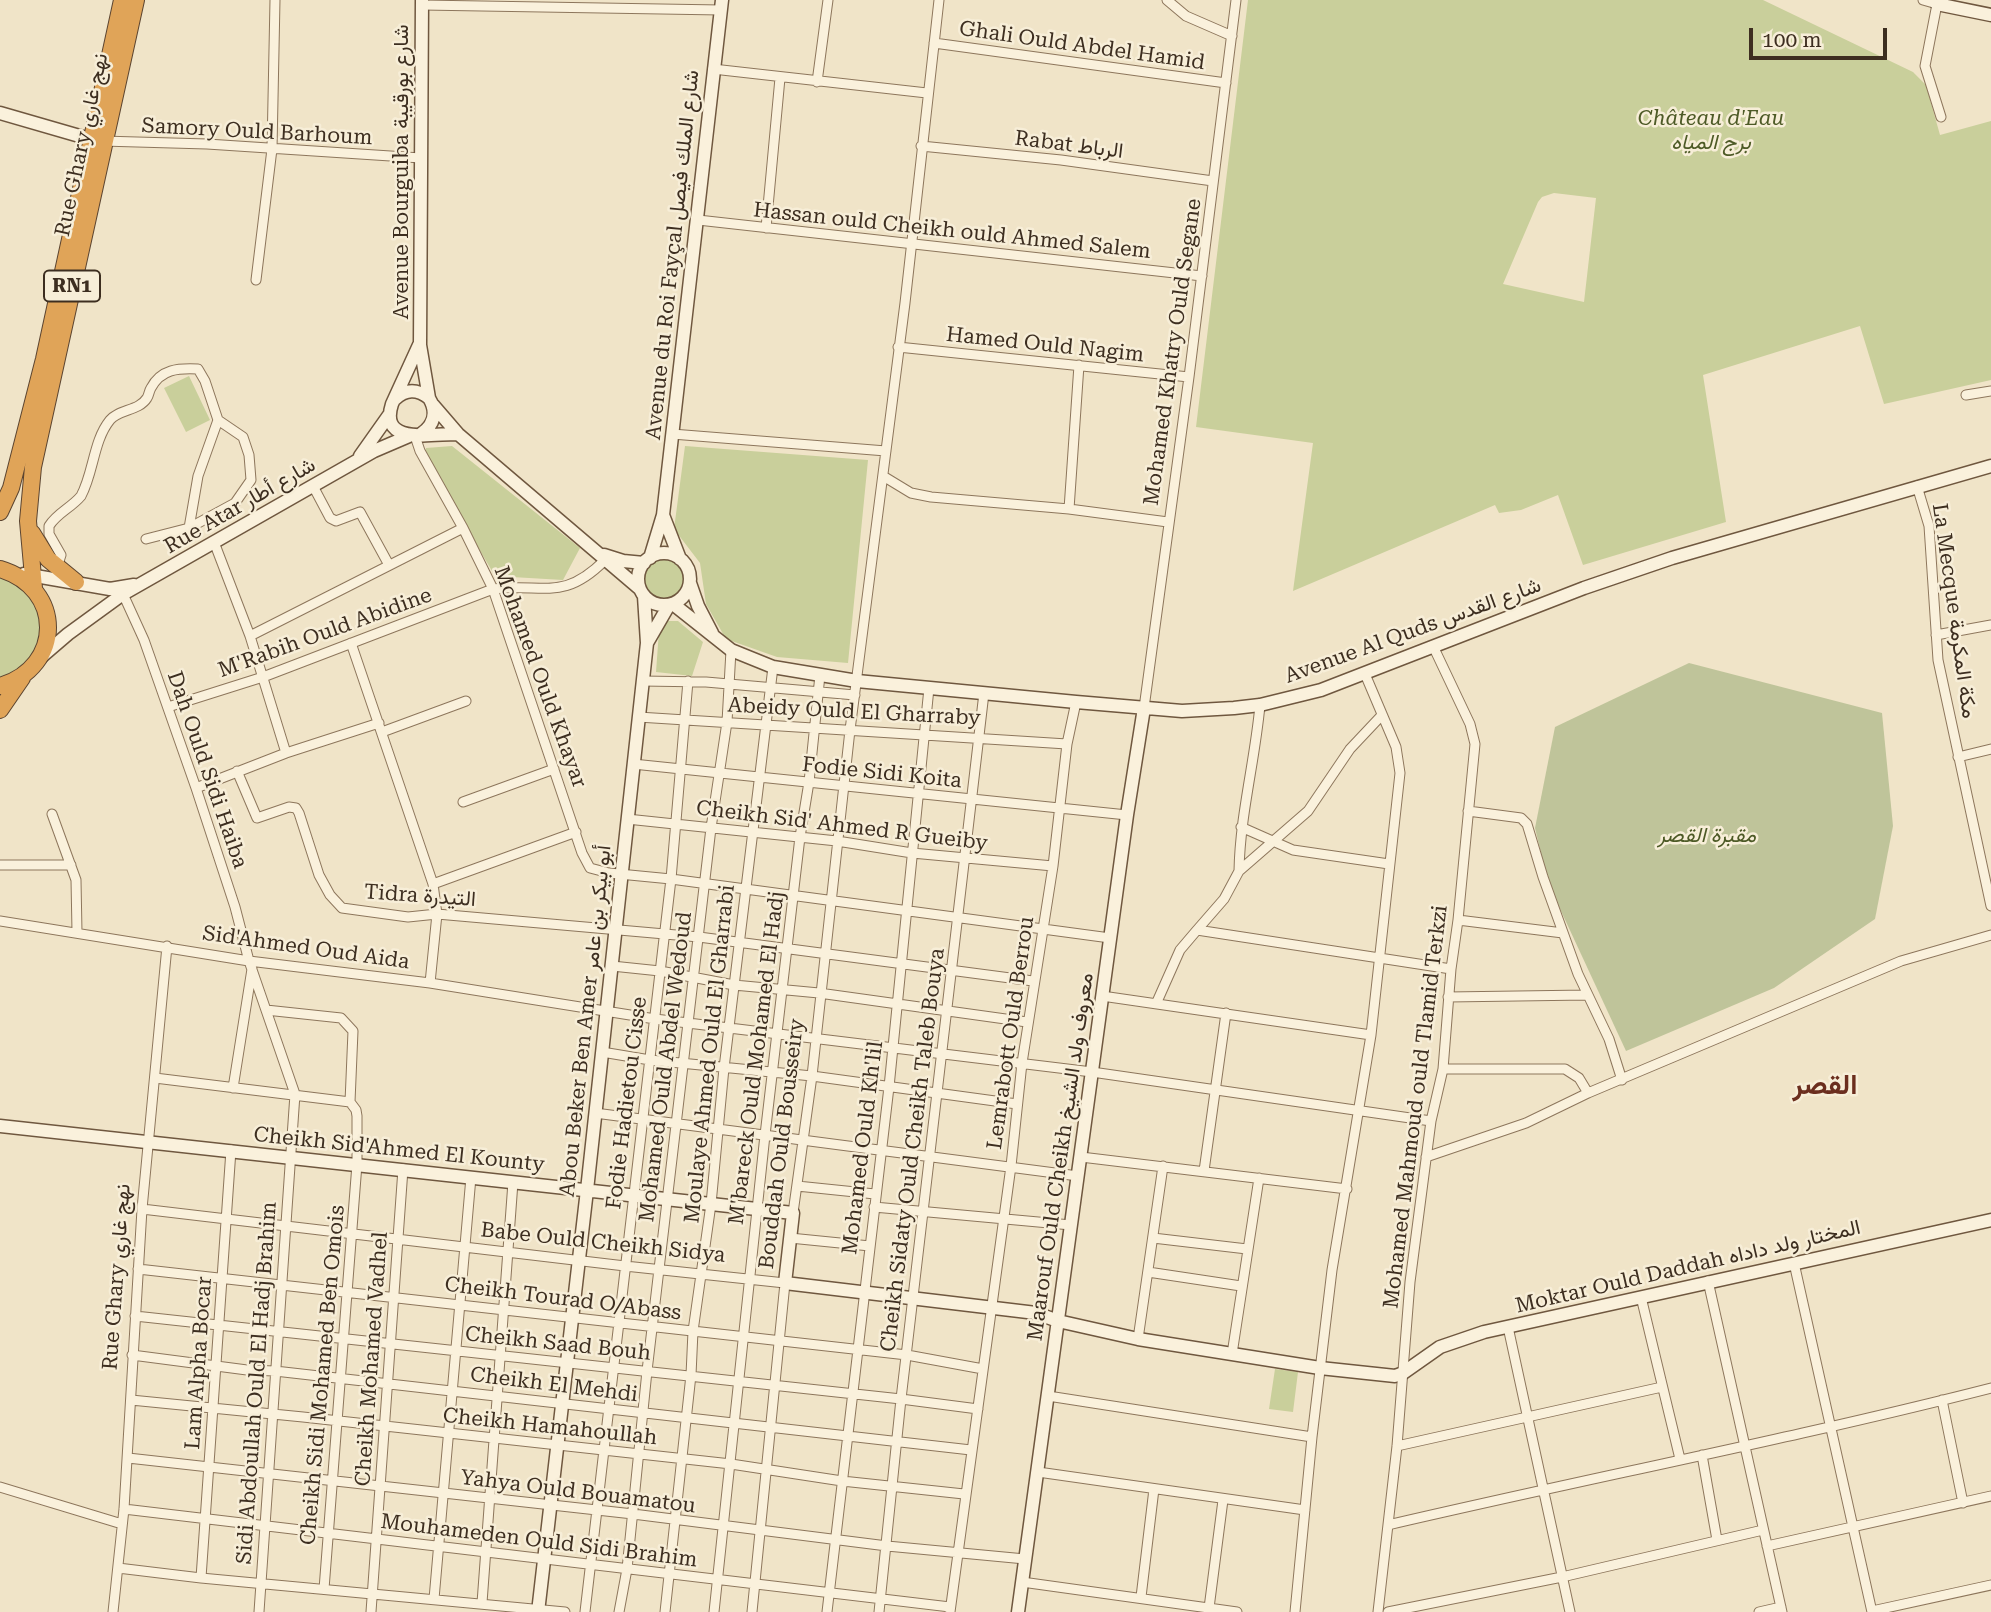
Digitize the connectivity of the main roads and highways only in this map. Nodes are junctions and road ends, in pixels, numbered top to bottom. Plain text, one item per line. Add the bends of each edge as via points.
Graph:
1 (122, 0) edge
2 (136, 0) edge
3 (97, 141) junction
4 (70, 272) junction
5 (0, 512) edge
6 (28, 521) junction
7 (6, 571) edge
8 (33, 581) junction
9 (76, 582) road end
10 (23, 676) junction
11 (0, 686) edge
12 (0, 710) edge

1 - 3 highway, Rue Ghary نهج غاري / RN1
2 - 3 highway, Rue Ghary نهج غاري / RN1
3 - 4 highway, Rue Ghary نهج غاري / RN1
4 - 5 highway, Rue Ghary نهج غاري / RN1 via 11,488
4 - 6 highway, Rue Ghary نهج غاري / RN1 via 33,467
6 - 8 highway, Rue Ghary نهج غاري / RN1
6 - 9 highway via 38,545
7 - 8 highway
8 - 10 highway via 48,622 40,659
10 - 11 highway
10 - 12 highway

